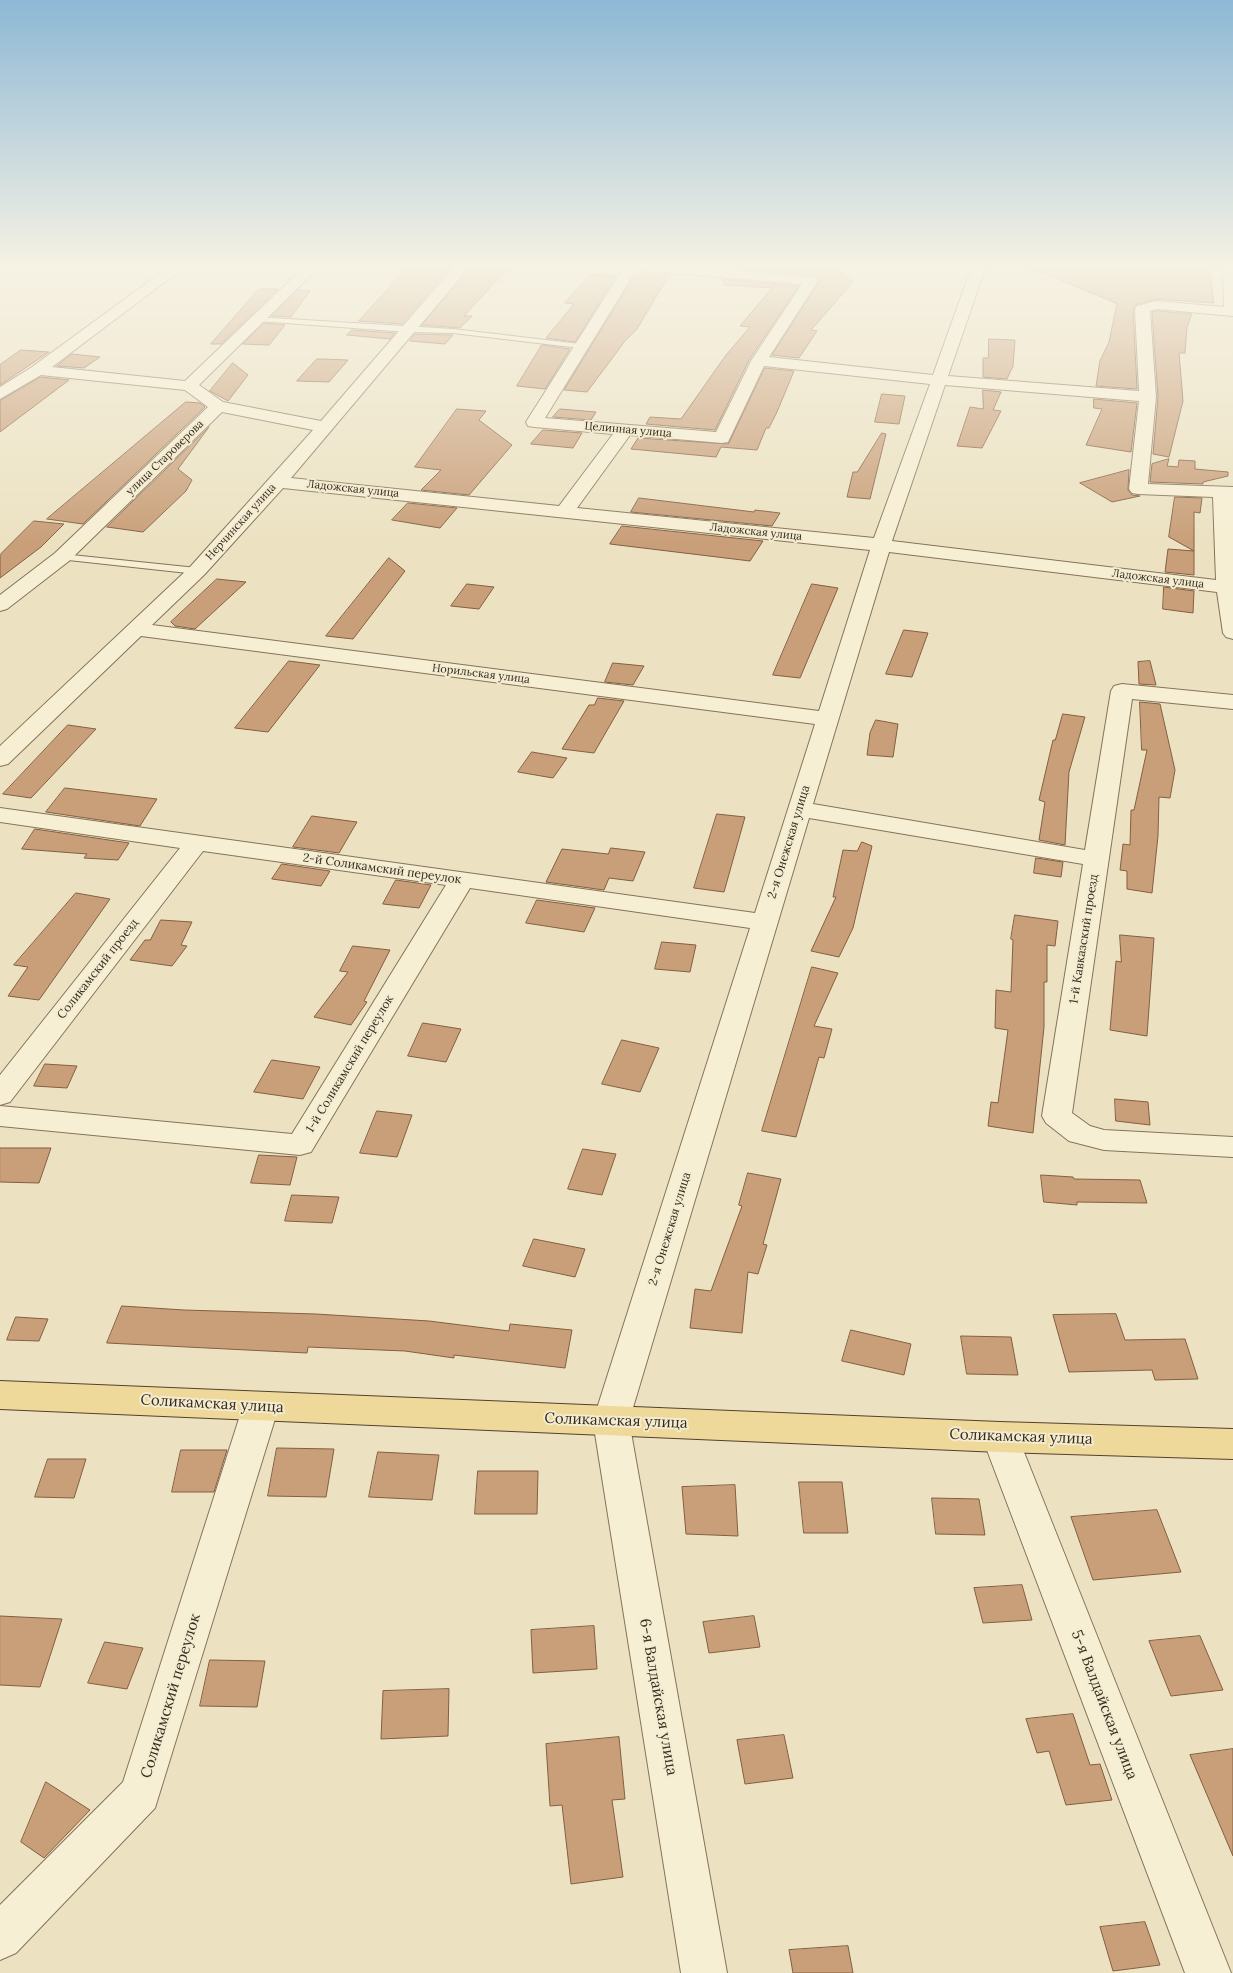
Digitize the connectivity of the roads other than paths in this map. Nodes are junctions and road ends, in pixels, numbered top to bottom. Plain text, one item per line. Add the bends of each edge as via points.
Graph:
1 (54, 358) edge
2 (218, 358) edge
3 (383, 358) edge
4 (573, 358) edge
5 (761, 358) edge
6 (947, 358) edge
7 (1145, 358) edge
8 (759, 361) junction
9 (38, 370) junction
10 (939, 380) junction
11 (189, 386) junction
12 (0, 394) edge
13 (1148, 397) junction
14 (218, 406) junction
15 (324, 426) junction
16 (625, 430) junction
17 (278, 482) junction
18 (1227, 491) edge
19 (565, 511) junction
20 (880, 545) junction
21 (62, 557) junction
22 (197, 571) junction
23 (1230, 588) edge
24 (0, 606) edge
25 (136, 629) junction
26 (1233, 633) edge
27 (1233, 702) edge
28 (827, 719) junction
29 (0, 759) edge
30 (798, 810) junction
31 (0, 815) edge
32 (197, 842) junction
33 (1096, 859) junction
34 (462, 880) junction
35 (765, 922) junction
36 (0, 1095) edge
37 (0, 1116) edge
38 (1233, 1147) edge
39 (0, 1394) edge
40 (261, 1406) junction
41 (611, 1421) junction
42 (1000, 1437) junction
43 (1233, 1444) edge
44 (0, 1937) edge
45 (704, 1973) edge
46 (1208, 1973) edge

1 - 9 street
2 - 11 street
3 - 15 street, Нерчинская улица
4 - 16 street, Целинная улица via 534,422
5 - 8 street
6 - 10 street, 2-я Онежская улица
7 - 13 street
8 - 10 street
8 - 16 street, Целинная улица via 722,438
9 - 11 street
9 - 12 street
10 - 13 street
10 - 20 street, 2-я Онежская улица
11 - 14 street
13 - 18 street via 1138,489
14 - 15 street
14 - 21 street, улица Староверова
15 - 17 street, Нерчинская улица
16 - 19 street
17 - 19 street, Ладожская улица
17 - 22 street, Нерчинская улица
18 - 23 street
19 - 20 street, Ладожская улица
20 - 23 street, Ладожская улица
20 - 28 street, 2-я Онежская улица
21 - 22 lane
21 - 24 street, улица Староверова
22 - 25 street, Нерчинская улица
23 - 26 street
25 - 28 street, Норильская улица
25 - 29 street, Нерчинская улица
27 - 33 street, 1-й Кавказский проезд via 1122,690
28 - 30 street, 2-я Онежская улица
30 - 33 street
30 - 35 street, 2-я Онежская улица
31 - 32 street, 2-й Соликамский переулок
32 - 34 street, 2-й Соликамский переулок
32 - 36 street, Соликамский проезд
33 - 38 street, 1-й Кавказский проезд via 1057,1116 1080,1134 1104,1140
34 - 35 street, 2-й Соликамский переулок
34 - 37 street, 1-й Соликамский переулок via 300,1145
35 - 41 street, 2-я Онежская улица
39 - 40 main road, Соликамская улица
40 - 41 main road, Соликамская улица
40 - 44 street, Соликамский переулок via 140,1794
41 - 42 main road, Соликамская улица
41 - 45 street, 6-я Валдайская улица
42 - 43 main road, Соликамская улица
42 - 46 street, 5-я Валдайская улица

